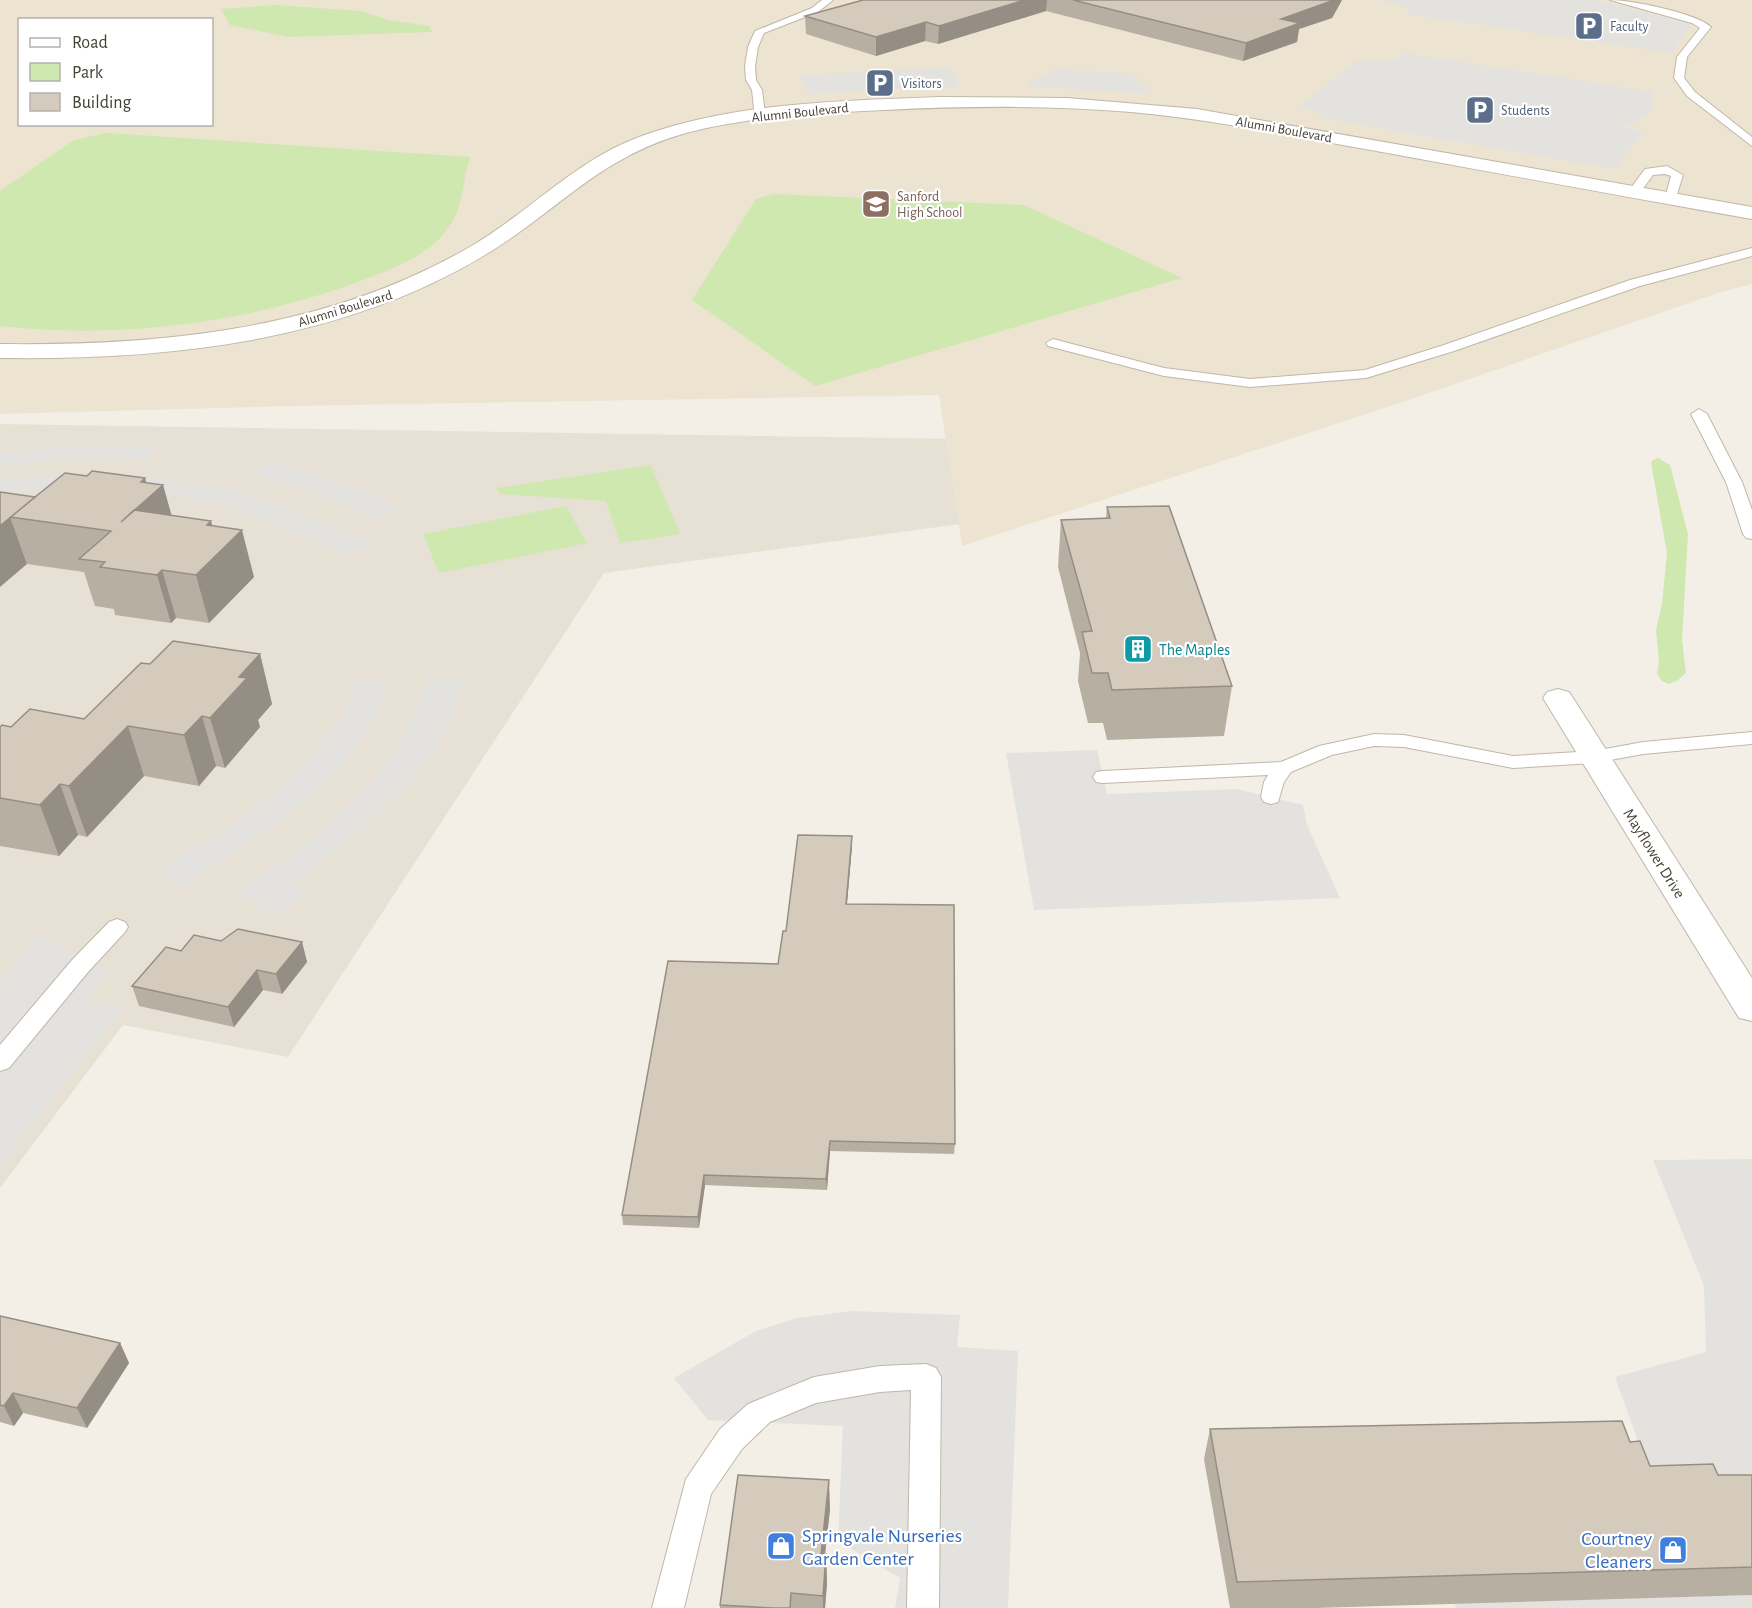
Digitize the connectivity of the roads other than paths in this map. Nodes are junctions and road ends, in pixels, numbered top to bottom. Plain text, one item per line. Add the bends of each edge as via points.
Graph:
1 (828, 0) edge
2 (1615, 0) edge
3 (759, 115) junction
4 (1752, 143) edge
5 (1634, 192) junction
6 (1671, 198) junction
7 (1752, 213) edge
8 (1752, 252) edge
9 (1053, 343) dead end
10 (0, 351) edge
11 (1699, 414) dead end
12 (1752, 534) edge
13 (1557, 698) dead end
14 (1752, 738) edge
15 (1594, 757) junction
16 (1284, 768) junction
17 (1104, 777) dead end
18 (1271, 797) dead end
19 (117, 927) dead end
20 (1752, 1008) edge
21 (0, 1062) edge
22 (668, 1608) edge
23 (923, 1608) edge

1 - 3 lane via 815,10 760,31 750,66
2 - 4 lane via 1706,27 1682,57 1679,78 1691,94
3 - 5 street, Alumni Boulevard via 943,101 1134,108 1268,126
3 - 10 street, Alumni Boulevard via 682,129 630,147 576,179 481,249 420,282 353,307 276,328 175,345 75,353
5 - 6 street, Alumni Boulevard
5 - 6 lane via 1649,172 1667,170 1677,175
6 - 7 street, Alumni Boulevard
8 - 9 lane via 1635,283 1366,374 1250,383 1164,372
11 - 12 lane via 1737,489
13 - 15 street, Mayflower Drive
14 - 15 lane via 1642,748
15 - 16 lane via 1513,762 1404,741 1374,740 1326,750
15 - 20 street, Mayflower Drive
16 - 17 lane
16 - 18 lane via 1274,782
19 - 21 lane
22 - 23 lane via 697,1490 731,1439 759,1413 814,1390 880,1379 926,1377

